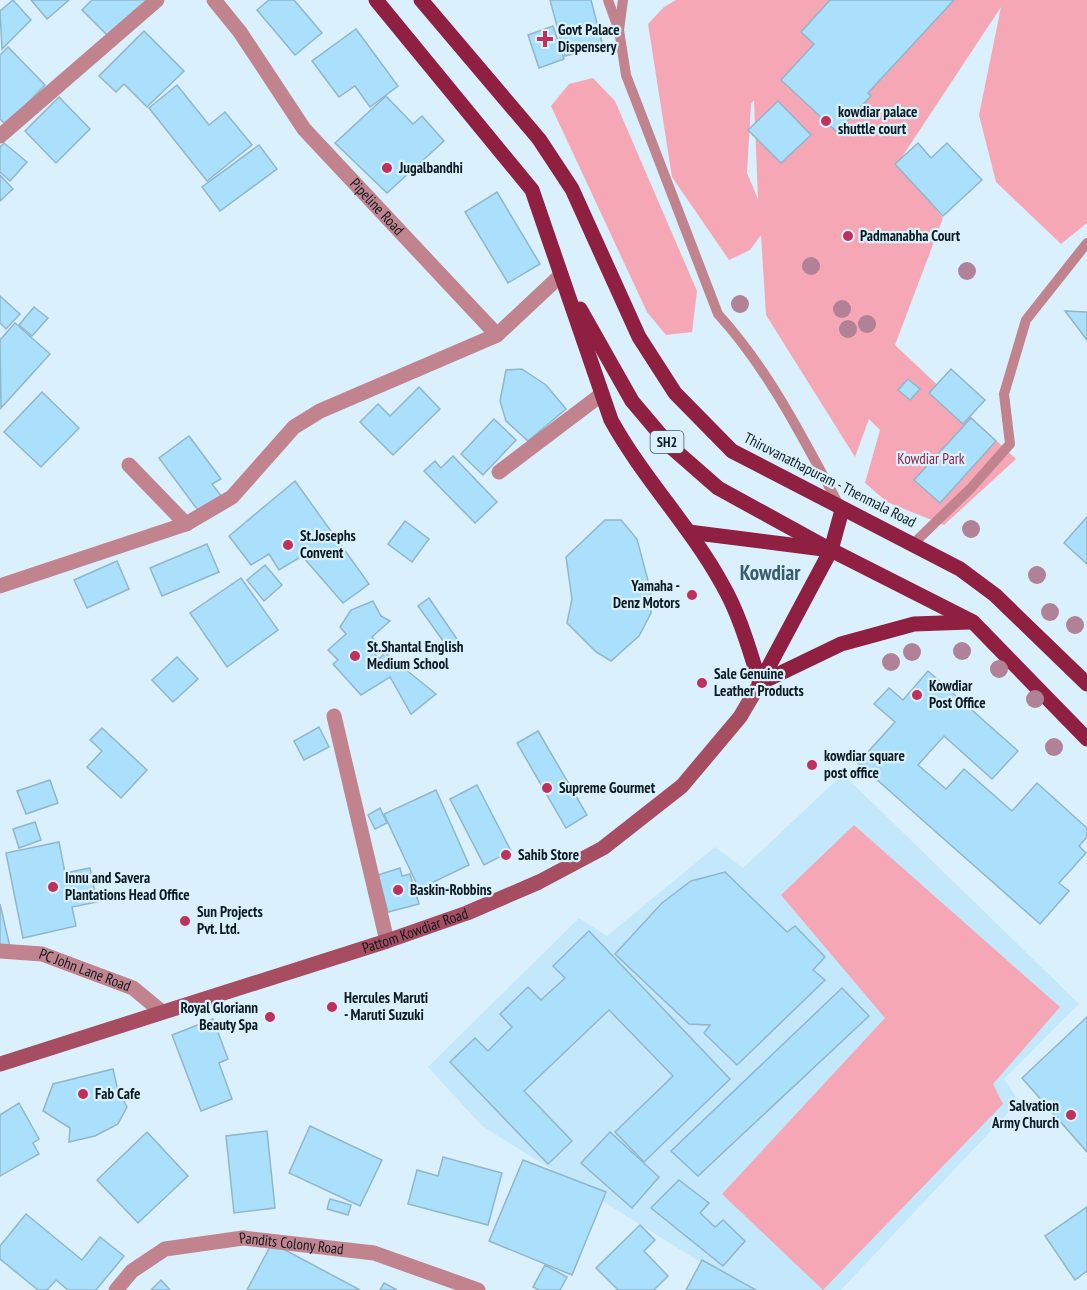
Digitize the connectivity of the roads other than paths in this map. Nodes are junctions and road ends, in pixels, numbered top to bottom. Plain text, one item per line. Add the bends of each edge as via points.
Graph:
1 (157, 0) edge
2 (214, 0) edge
3 (376, 0) edge
4 (421, 0) edge
5 (608, 0) edge
6 (624, 0) edge
7 (619, 30) junction
8 (0, 136) edge
9 (1087, 243) edge
10 (561, 275) junction
11 (496, 335) junction
12 (602, 394) junction
13 (129, 465) dead end
14 (499, 472) dead end
15 (842, 510) junction
16 (186, 524) junction
17 (689, 532) junction
18 (913, 544) junction
19 (831, 550) junction
20 (0, 586) edge
21 (973, 622) junction
22 (760, 683) junction
23 (1087, 684) edge
24 (334, 716) dead end
25 (1087, 739) edge
26 (387, 941) junction
27 (0, 951) edge
28 (162, 1012) junction
29 (0, 1064) edge
30 (116, 1290) edge
31 (478, 1290) edge

1 - 8 street
2 - 11 street, Pipeline Road via 240,32 304,129
3 - 10 main road, SH2 via 532,190
4 - 15 main road, Thiruvanathapuram - Thenmala Road via 539,139 572,189 639,337 675,393 732,451
5 - 7 lane
6 - 7 lane
7 - 15 lane via 626,75 718,314 739,337 799,430
9 - 18 lane via 1026,320 1004,394 1010,444
10 - 11 street
10 - 12 main road
10 - 19 main road, SH2 via 632,401 670,446 718,488
11 - 16 street via 320,411 294,427 232,497
12 - 14 street
12 - 17 main road via 628,450
13 - 16 street
15 - 18 main road, Thiruvanathapuram - Thenmala Road
15 - 19 main road
16 - 20 street
17 - 19 main road, SH2
17 - 22 main road via 739,618
18 - 23 main road, Thiruvanathapuram - Thenmala Road via 960,569 995,596
19 - 21 main road, SH2
19 - 22 main road
21 - 22 main road via 914,624 841,644
21 - 25 main road, SH2
22 - 26 main road, Pattom Kowdiar Road via 740,717 682,786 603,848 539,882
24 - 26 street
26 - 28 main road, Pattom Kowdiar Road
27 - 28 street, PC John Lane Road via 42,954 133,988
28 - 29 main road, Pattom Kowdiar Road
30 - 31 street, Pandits Colony Road via 132,1271 165,1249 243,1238 374,1253

